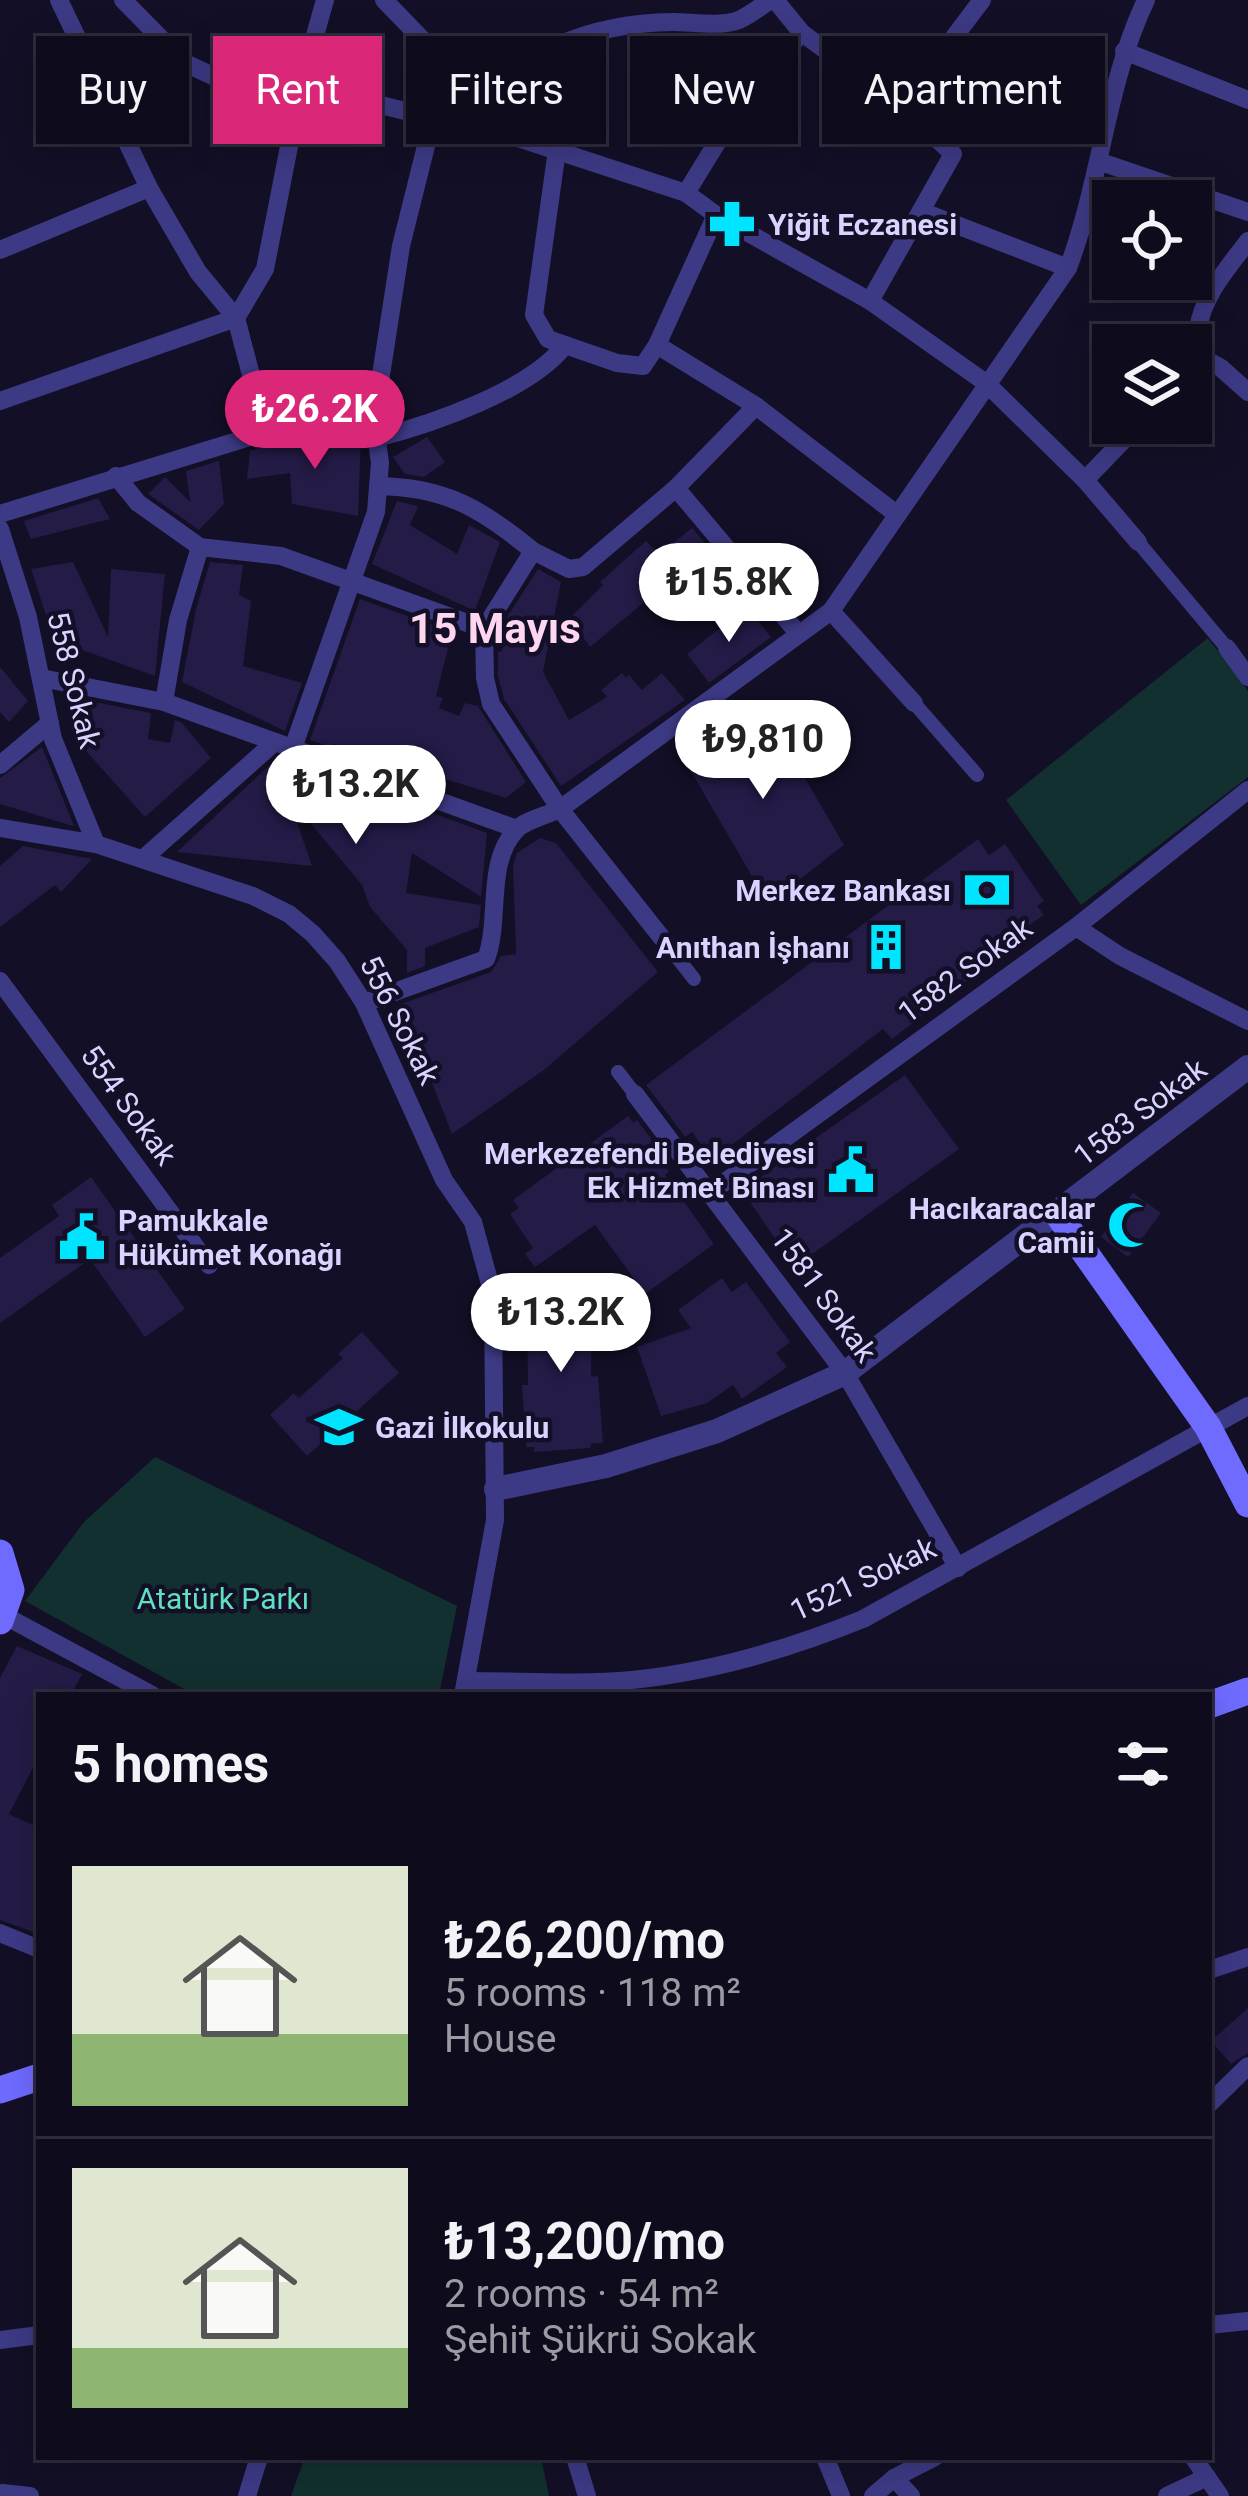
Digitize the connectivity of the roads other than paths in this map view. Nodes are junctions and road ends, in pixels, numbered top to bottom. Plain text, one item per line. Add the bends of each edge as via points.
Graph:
1 (58, 0) edge
2 (123, 0) edge
3 (326, 0) edge
4 (384, 0) edge
5 (664, 0) edge
6 (773, 0) edge
7 (982, 0) edge
8 (1144, 0) edge
9 (666, 22) junction
10 (802, 33) junction
11 (315, 36) edge
12 (419, 36) edge
13 (576, 36) edge
14 (955, 36) edge
15 (822, 48) edge
16 (1124, 51) junction
17 (213, 76) edge
18 (1248, 100) edge
19 (289, 144) edge
20 (426, 144) edge
21 (541, 144) edge
22 (942, 144) edge
23 (557, 149) junction
24 (1101, 162) junction
25 (149, 188) junction
26 (686, 194) junction
27 (923, 212) junction
28 (1248, 212) edge
29 (716, 215) junction
30 (1248, 241) edge
31 (0, 250) edge
32 (1068, 268) junction
33 (870, 301) junction
34 (236, 318) junction
35 (1200, 324) edge
36 (565, 345) junction
37 (657, 345) junction
38 (1212, 366) edge
39 (0, 376) edge
40 (986, 383) junction
41 (1248, 392) edge
42 (5, 398) edge
43 (756, 406) junction
44 (375, 429) junction
45 (266, 432) junction
46 (1120, 444) edge
47 (116, 476) junction
48 (1085, 480) junction
49 (378, 486) junction
50 (676, 488) junction
51 (895, 513) junction
52 (0, 514) edge
53 (0, 529) edge
54 (1138, 542) joint
55 (200, 547) junction
56 (533, 551) junction
57 (353, 581) junction
58 (831, 610) junction
59 (484, 629) junction
60 (797, 632) junction
61 (1226, 648) joint
62 (1248, 677) edge
63 (40, 678) junction
64 (164, 702) junction
65 (914, 703) joint
66 (50, 724) junction
67 (284, 745) junction
68 (0, 765) edge
69 (977, 775) dead end
70 (1248, 790) edge
71 (560, 809) junction
72 (0, 828) edge
73 (517, 829) junction
74 (96, 844) junction
75 (145, 858) junction
76 (1076, 927) junction
77 (673, 952) joint
78 (694, 979) dead end
79 (0, 981) edge
80 (364, 1004) junction
81 (1248, 1021) edge
82 (1248, 1067) edge
83 (618, 1072) dead end
84 (635, 1094) joint
85 (711, 1192) junction
86 (1057, 1213) junction
87 (209, 1265) dead end
88 (845, 1373) junction
89 (1248, 1406) edge
90 (1208, 1427) junction
91 (496, 1489) junction
92 (1248, 1504) edge
93 (0, 1553) edge
94 (958, 1568) junction
95 (2, 1618) edge
96 (465, 1688) edge
97 (1248, 1691) edge
98 (146, 1692) edge
99 (1212, 1704) edge
100 (0, 1933) edge
101 (36, 1948) edge
102 (1248, 1958) edge
103 (1212, 1969) edge
104 (1248, 2066) edge
105 (36, 2078) edge
106 (0, 2090) edge
107 (1212, 2101) edge
108 (1248, 2320) edge
109 (1212, 2324) edge
110 (36, 2335) edge
111 (0, 2340) edge
112 (258, 2460) edge
113 (576, 2460) edge
114 (826, 2460) edge
115 (929, 2460) edge
116 (1195, 2460) edge
117 (1207, 2477) junction
118 (894, 2479) junction
119 (1, 2492) edge
120 (31, 2496) edge
121 (248, 2496) edge
122 (587, 2496) edge
123 (841, 2496) edge
124 (873, 2496) edge
125 (911, 2496) edge
126 (1167, 2496) edge
127 (1220, 2496) edge

1 - 25 street
2 - 17 street via 185,63
3 - 11 street
4 - 12 street
5 - 9 street
6 - 9 street via 735,22
6 - 10 street
7 - 14 street
8 - 16 street
9 - 13 street
10 - 15 street
10 - 26 street via 750,89
16 - 18 street
16 - 24 street
19 - 34 street via 265,269
20 - 44 street via 401,246
21 - 23 street
22 - 27 street via 952,154
23 - 26 street
23 - 36 street via 534,315 548,339
24 - 28 street
24 - 32 street
25 - 31 street
25 - 34 street
26 - 29 street
27 - 32 street
27 - 33 street
29 - 33 street
29 - 37 street
30 - 35 street via 1210,292
32 - 40 street
33 - 40 street
34 - 42 street
34 - 45 street
36 - 37 street via 643,366
36 - 44 street via 549,365 427,425
37 - 43 street
38 - 41 street
39 - 42 street
40 - 48 street
40 - 51 street
43 - 50 street
43 - 51 street
44 - 45 street
44 - 49 street
45 - 47 street
46 - 48 street
47 - 52 street
47 - 55 street via 138,503
48 - 54 street
49 - 56 street via 448,495
49 - 57 street
50 - 56 street via 583,567 569,569
50 - 60 street
51 - 58 street
53 - 63 street, 558 Sokak
54 - 61 street
55 - 57 street via 281,556
55 - 64 street
56 - 59 street
57 - 59 street
57 - 67 street
58 - 60 street
58 - 65 street
59 - 71 street via 491,704
60 - 71 street
61 - 62 street
63 - 64 street
63 - 66 street, 558 Sokak
64 - 67 street
65 - 69 street
66 - 68 street
66 - 74 street, 558 Sokak
67 - 73 street
67 - 75 street
70 - 76 street, 1582 Sokak
71 - 73 street
71 - 77 street
72 - 74 street, 556 Sokak
73 - 80 street via 498,866 494,938 485,959
74 - 75 street, 556 Sokak
75 - 80 street, 556 Sokak via 289,914 337,961
76 - 81 street
76 - 85 street, 1582 Sokak
77 - 78 street
79 - 87 street, 554 Sokak
80 - 91 street, 556 Sokak via 444,1180 472,1222 493,1294
82 - 86 street, 1583 Sokak
83 - 84 street, 1581 Sokak
84 - 85 street, 1581 Sokak
85 - 88 street, 1581 Sokak
86 - 88 street, 1583 Sokak
86 - 90 main road
88 - 91 street, 1583 Sokak via 717,1431
88 - 94 street, 1581 Sokak
89 - 90 street, 1521 Sokak
90 - 92 main road
90 - 94 street, 1521 Sokak
91 - 96 street, 556 Sokak
93 - 95 main road via 11,1590
94 - 96 street, 1521 Sokak via 863,1619 746,1660 631,1680
95 - 98 street
97 - 99 main road
100 - 101 street
102 - 103 street
104 - 107 street
105 - 106 main road
108 - 109 street
110 - 111 street
112 - 121 street
113 - 122 street
114 - 123 street
115 - 118 street
116 - 117 street
117 - 126 street
117 - 127 street
118 - 124 street
118 - 125 street
119 - 120 street

